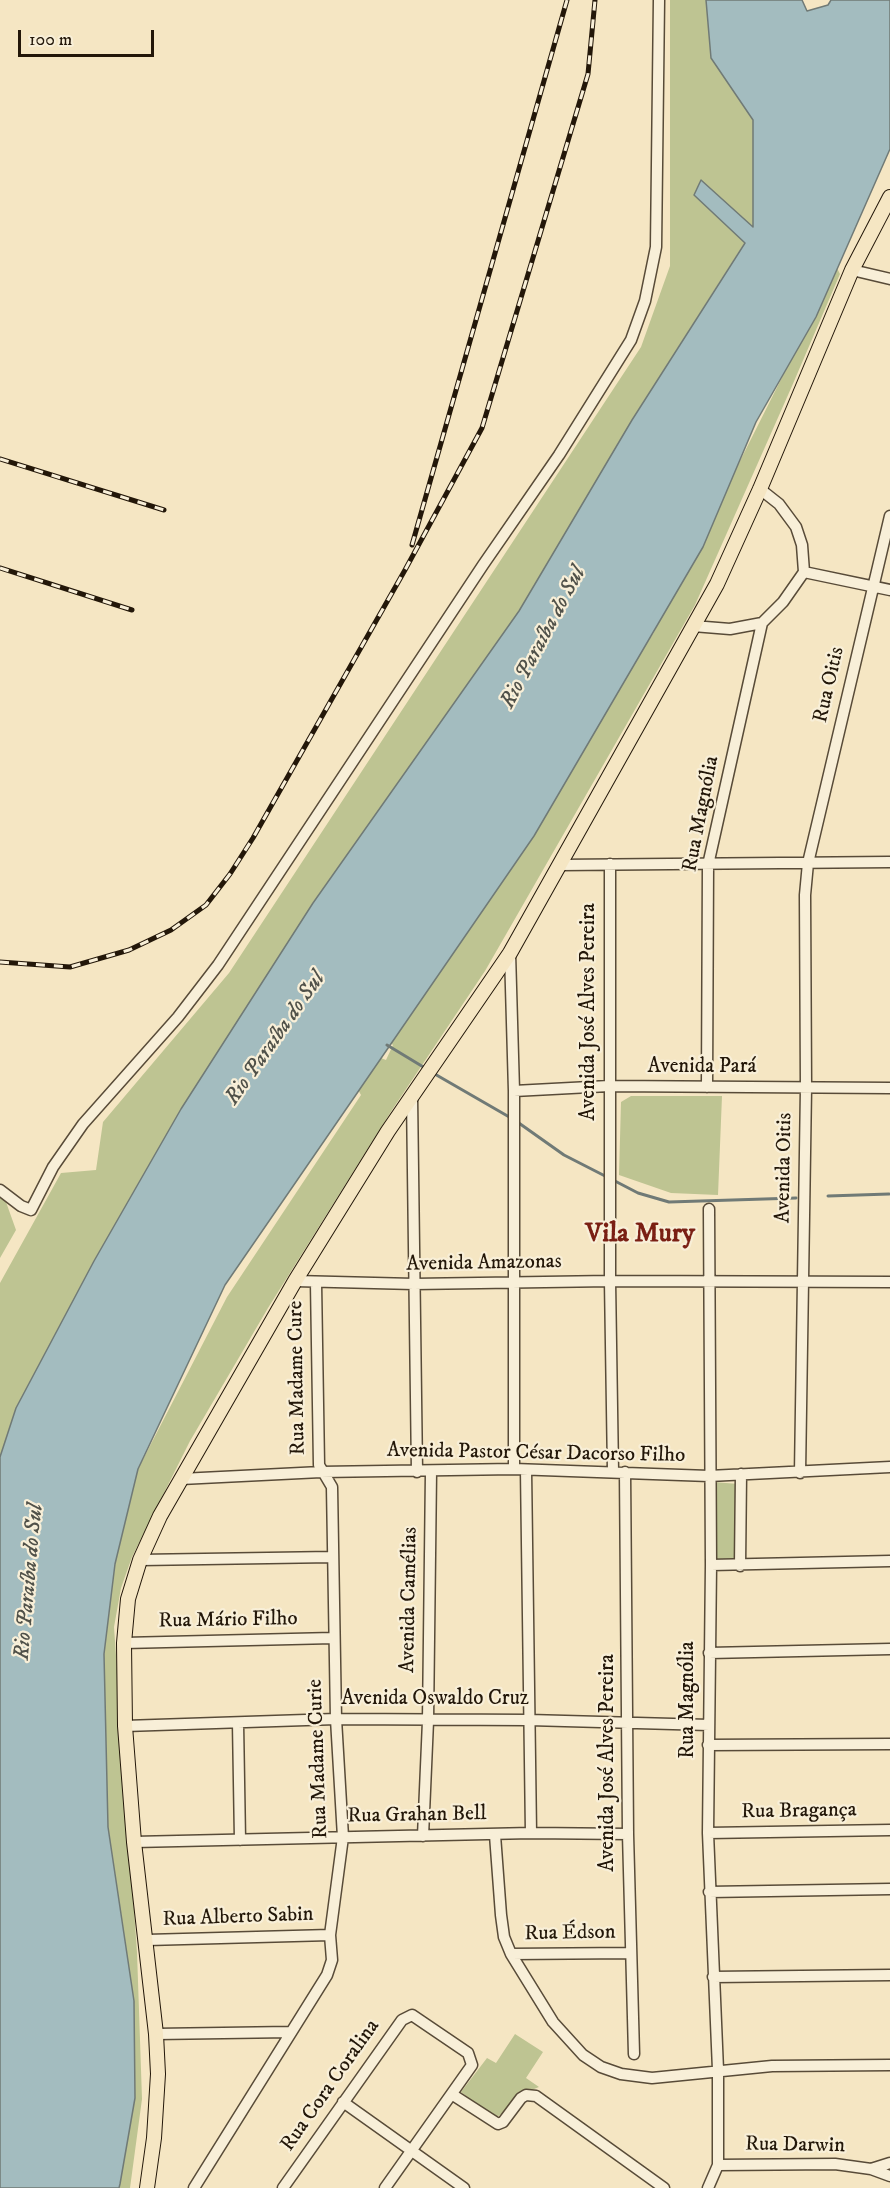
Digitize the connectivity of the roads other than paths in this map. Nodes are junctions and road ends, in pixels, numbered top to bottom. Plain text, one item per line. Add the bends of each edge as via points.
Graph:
1 (659, 0) edge
2 (890, 197) edge
3 (852, 270) junction
4 (890, 279) edge
5 (760, 489) junction
6 (890, 516) edge
7 (804, 572) junction
8 (874, 586) junction
9 (890, 590) edge
10 (762, 623) junction
11 (693, 626) junction
12 (890, 862) edge
13 (808, 863) junction
14 (610, 864) junction
15 (560, 865) junction
16 (708, 865) junction
17 (510, 953) junction
18 (609, 1086) junction
19 (707, 1087) junction
20 (806, 1088) junction
21 (890, 1088) edge
22 (514, 1091) junction
23 (412, 1096) junction
24 (0, 1190) edge
25 (709, 1209) dead end
26 (295, 1281) junction
27 (610, 1281) junction
28 (709, 1281) junction
29 (802, 1282) junction
30 (890, 1282) edge
31 (316, 1283) junction
32 (514, 1283) junction
33 (414, 1284) junction
34 (890, 1467) edge
35 (514, 1469) junction
36 (526, 1470) junction
37 (321, 1472) junction
38 (417, 1472) junction
39 (431, 1472) junction
40 (619, 1472) junction
41 (800, 1473) junction
42 (741, 1474) junction
43 (709, 1476) junction
44 (181, 1479) junction
45 (332, 1557) junction
46 (140, 1560) junction
47 (890, 1561) edge
48 (711, 1565) junction
49 (740, 1566) junction
50 (333, 1638) junction
51 (124, 1643) junction
52 (890, 1649) edge
53 (709, 1653) junction
54 (336, 1719) junction
55 (529, 1720) junction
56 (428, 1721) junction
57 (238, 1723) junction
58 (629, 1725) junction
59 (709, 1725) junction
60 (125, 1726) junction
61 (890, 1744) edge
62 (708, 1745) junction
63 (890, 1830) edge
64 (531, 1833) junction
65 (708, 1833) junction
66 (628, 1834) junction
67 (495, 1835) junction
68 (423, 1836) junction
69 (344, 1837) junction
70 (240, 1840) junction
71 (134, 1842) junction
72 (890, 1889) edge
73 (709, 1892) junction
74 (330, 1935) junction
75 (147, 1940) junction
76 (630, 1953) junction
77 (511, 1954) junction
78 (890, 1975) edge
79 (713, 1977) junction
80 (290, 2032) junction
81 (156, 2034) junction
82 (634, 2054) dead end
83 (890, 2065) edge
84 (718, 2070) junction
85 (453, 2095) junction
86 (343, 2102) junction
87 (411, 2151) junction
88 (890, 2163) edge
89 (718, 2165) junction
90 (871, 2169) junction
91 (890, 2176) edge
92 (147, 2188) edge
93 (195, 2188) edge
94 (283, 2188) edge
95 (386, 2188) edge
96 (464, 2188) edge
97 (664, 2188) edge
98 (708, 2188) edge

1 - 24 street via 656,247 645,301 631,340 565,446 218,964 178,1017 83,1124 53,1167 31,1210
2 - 3 main road
3 - 4 street
3 - 5 main road
5 - 7 street via 796,526
5 - 11 main road via 717,584
6 - 8 street, Rua Oitis
7 - 8 street
7 - 10 street
8 - 9 street
8 - 13 street, Rua Oitis
10 - 11 street via 730,629
10 - 16 street, Rua Magnólia
11 - 15 main road
12 - 13 street
13 - 16 street
13 - 20 street, Avenida Oitis
14 - 15 street
14 - 16 street
14 - 18 street, Avenida José Alves Pereira
15 - 17 main road
16 - 19 street, Rua Magnólia
17 - 22 street
17 - 23 main road
18 - 19 street, Avenida Pará
18 - 22 street, Avenida Pará
18 - 27 street, Avenida José Alves Pereira
19 - 20 street, Avenida Pará
20 - 21 street, Avenida Pará
20 - 29 street, Avenida Oitis
22 - 32 street
23 - 26 main road
23 - 33 street
25 - 28 street, Rua Magnólia
26 - 31 street, Avenida Amazonas
26 - 44 main road
27 - 28 street, Avenida Amazonas
27 - 32 street, Avenida Amazonas
27 - 40 street, Avenida José Alves Pereira
28 - 29 street, Avenida Amazonas
28 - 43 street, Rua Magnólia
29 - 30 street, Avenida Amazonas
29 - 41 street, Avenida Oitis
31 - 33 street, Avenida Amazonas
31 - 37 street, Rua Madame Cure
32 - 33 street, Avenida Amazonas
32 - 35 street
33 - 38 street
34 - 41 street, Avenida Pastor César Dacorso Filho
35 - 36 street, Avenida Pastor César Dacorso Filho
35 - 39 street, Avenida Pastor César Dacorso Filho
36 - 40 street, Avenida Pastor César Dacorso Filho
36 - 55 street
37 - 38 street, Avenida Pastor César Dacorso Filho
37 - 44 street, Avenida Pastor César Dacorso Filho
37 - 45 street, Rua Madame Curie via 332,1487
38 - 39 street, Avenida Pastor César Dacorso Filho
39 - 56 street, Avenida Camélias
40 - 43 street, Avenida Pastor César Dacorso Filho
40 - 58 street, Avenida José Alves Pereira
41 - 42 street, Avenida Pastor César Dacorso Filho
42 - 43 street, Avenida Pastor César Dacorso Filho
42 - 49 street
43 - 48 street, Rua Magnólia
44 - 46 main road
45 - 46 street
45 - 50 street, Rua Madame Curie
46 - 51 main road via 128,1599
47 - 49 street
48 - 49 street
48 - 53 street, Rua Magnólia
50 - 51 street, Rua Mário Filho
50 - 54 street, Rua Madame Curie
51 - 60 main road
52 - 53 street
53 - 59 street, Rua Magnólia
54 - 56 street, Avenida Oswaldo Cruz
54 - 57 street, Avenida Oswaldo Cruz
54 - 69 street, Rua Madame Curie
55 - 56 street, Avenida Oswaldo Cruz
55 - 58 street, Avenida Oswaldo Cruz
55 - 64 street
56 - 68 street, Avenida Camélias
57 - 60 street, Avenida Oswaldo Cruz
57 - 70 street
58 - 59 street, Avenida Oswaldo Cruz
58 - 66 street, Avenida José Alves Pereira
59 - 62 street, Rua Magnólia
60 - 71 main road
61 - 62 street
62 - 65 street, Rua Magnólia
63 - 65 street, Rua Bragança
64 - 66 street, Rua Grahan Bell
64 - 67 street, Rua Grahan Bell
65 - 73 street, Rua Magnólia
66 - 76 street, Avenida José Alves Pereira
67 - 68 street, Rua Grahan Bell
67 - 77 street via 501,1915
68 - 69 street, Rua Grahan Bell
69 - 70 street, Rua Grahan Bell
69 - 74 street, Rua Madame Curie
70 - 71 street, Rua Grahan Bell
71 - 75 main road
72 - 73 street
73 - 79 street, Rua Magnólia
74 - 75 street, Rua Alberto Sabin
74 - 80 street, Rua Madame Curie via 333,1960 327,1975
75 - 81 main road
76 - 77 street, Rua Édson
76 - 82 street, Avenida José Alves Pereira
77 - 84 street via 553,2022 583,2055 601,2067 652,2078
78 - 79 street
79 - 84 street, Rua Magnólia
80 - 81 street
80 - 93 street, Rua Madame Curie
81 - 92 main road via 158,2074
83 - 84 street
84 - 89 street, Rua Magnólia
85 - 86 street, Rua Cora Coralina via 472,2065 468,2053 417,2016 406,2016
85 - 87 street
85 - 97 street via 498,2124 521,2098 536,2096
86 - 87 street
86 - 94 street, Rua Cora Coralina
87 - 95 street
87 - 96 street
88 - 90 street, Rua Darwin
89 - 90 street, Rua Darwin via 835,2164
89 - 98 street, Rua Magnólia
90 - 91 street, Rua Darwin

